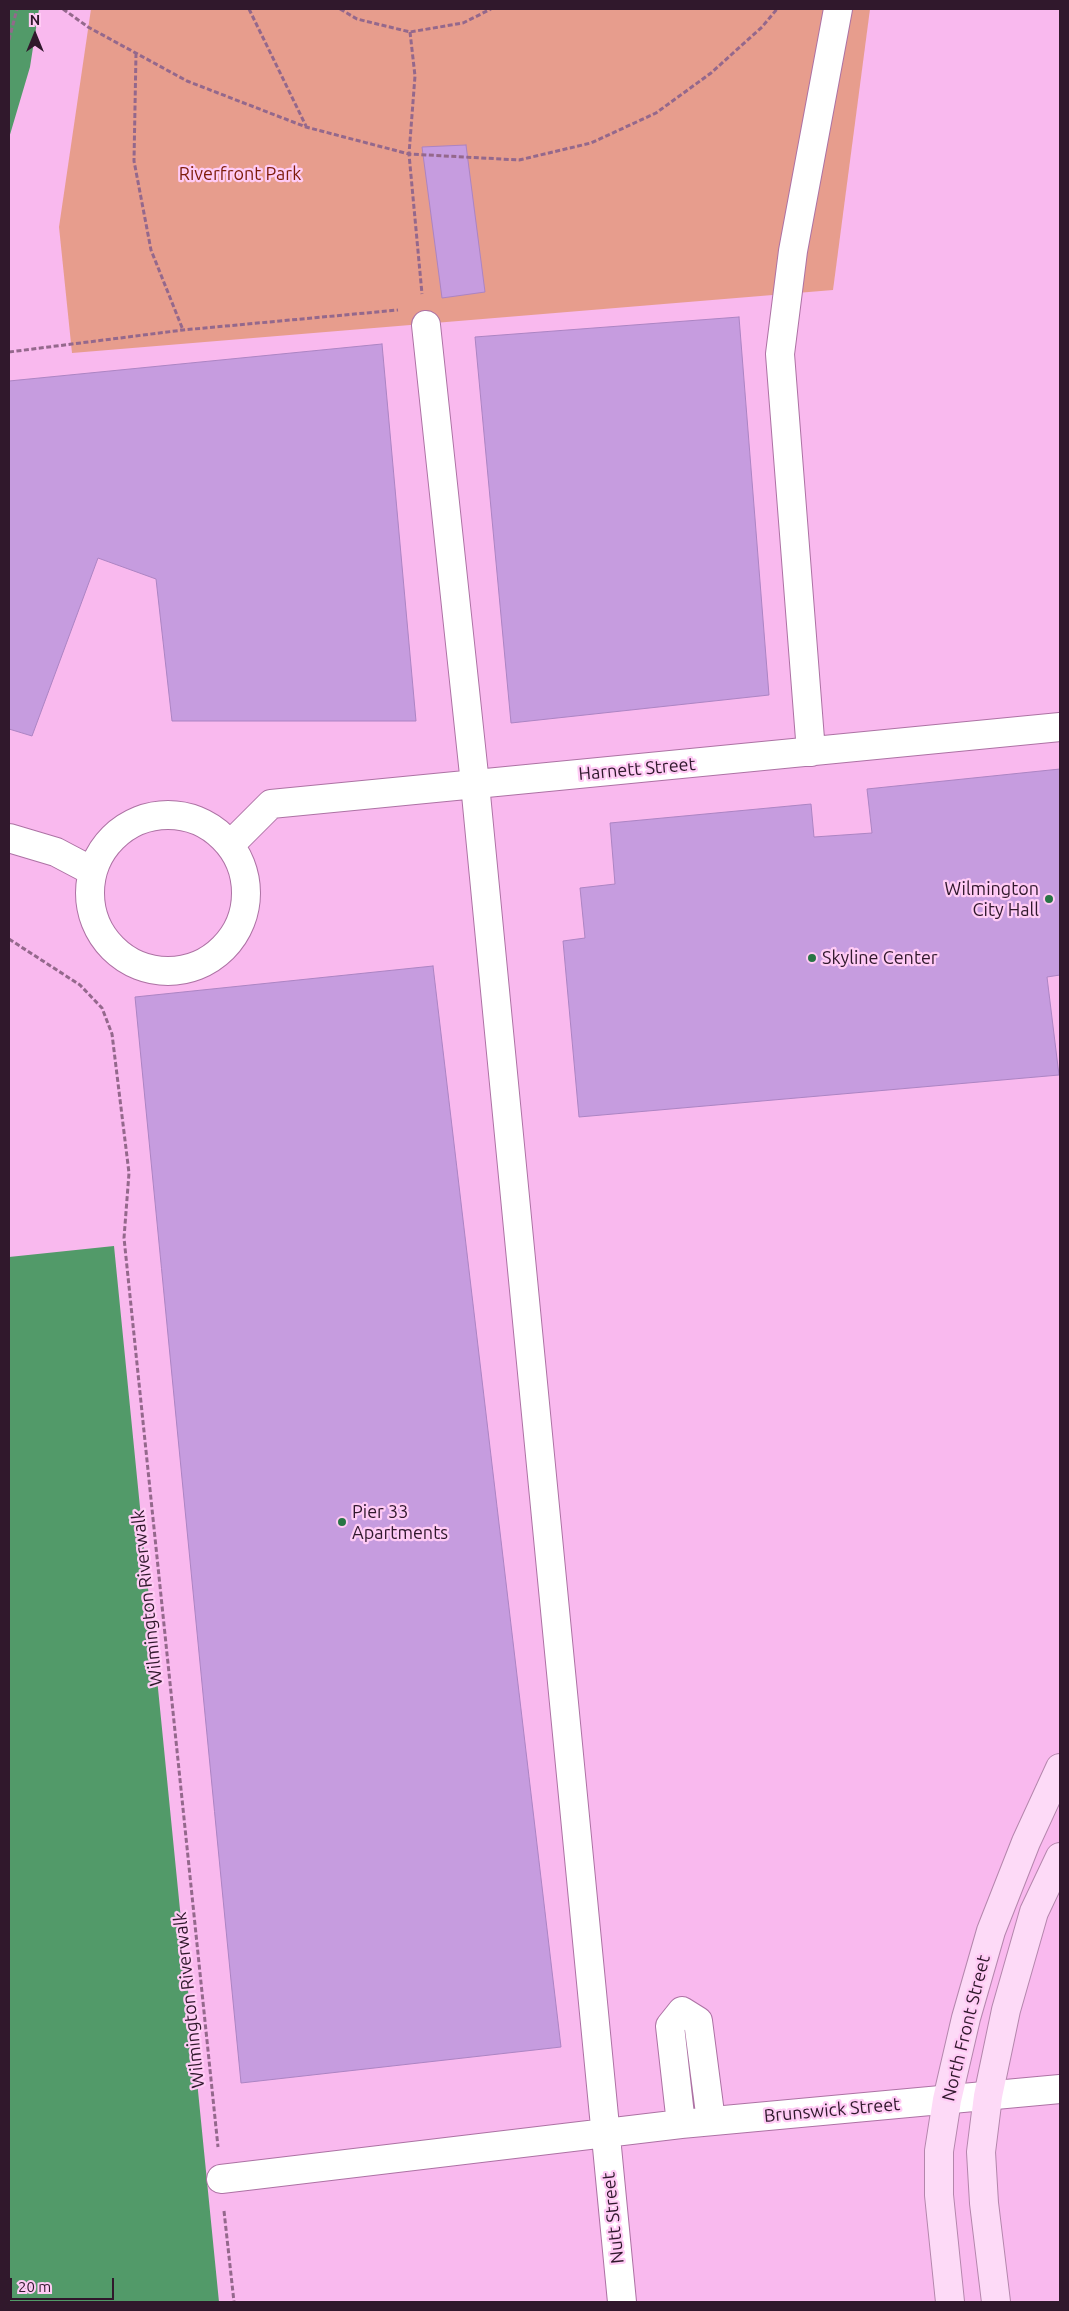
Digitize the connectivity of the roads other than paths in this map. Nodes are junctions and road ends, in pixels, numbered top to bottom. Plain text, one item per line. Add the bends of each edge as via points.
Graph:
1 (838, 9) edge
2 (425, 316) road end
3 (1060, 727) edge
4 (811, 752) junction
5 (475, 784) junction
6 (9, 838) edge
7 (231, 844) junction
8 (92, 871) junction
9 (1060, 1768) edge
10 (1060, 1857) edge
11 (1060, 2089) edge
12 (988, 2096) junction
13 (947, 2100) junction
14 (711, 2121) junction
15 (682, 2124) junction
16 (605, 2133) junction
17 (221, 2178) road end
18 (622, 2302) edge
19 (950, 2302) edge
20 (996, 2302) edge

1 - 4 street via 794,251 780,354
2 - 5 street, Nutt Street
3 - 4 street, Harnett Street
4 - 5 street, Harnett Street
5 - 7 street, Harnett Street via 271,804
5 - 16 street, Nutt Street
6 - 8 street via 56,852
7 - 8 street via 214,828 194,818 172,814 150,816 130,823 113,836 100,852
7 - 8 street via 243,868 247,894 242,920 229,943 208,960 183,970 156,971 131,962 110,946 95,924 89,898
9 - 13 main road, North Front Street via 991,1931
10 - 12 main road, North Front Street via 1034,1912 1006,2010
11 - 12 street, Brunswick Street
12 - 13 street, Brunswick Street
12 - 20 main road, North Front Street via 981,2152
13 - 14 street, Brunswick Street
13 - 19 main road, North Front Street via 940,2151 940,2195
14 - 15 street, Brunswick Street
14 - 15 street via 698,2021 682,2011 670,2026
15 - 16 street, Brunswick Street
16 - 17 street, Brunswick Street
16 - 18 street, Nutt Street

